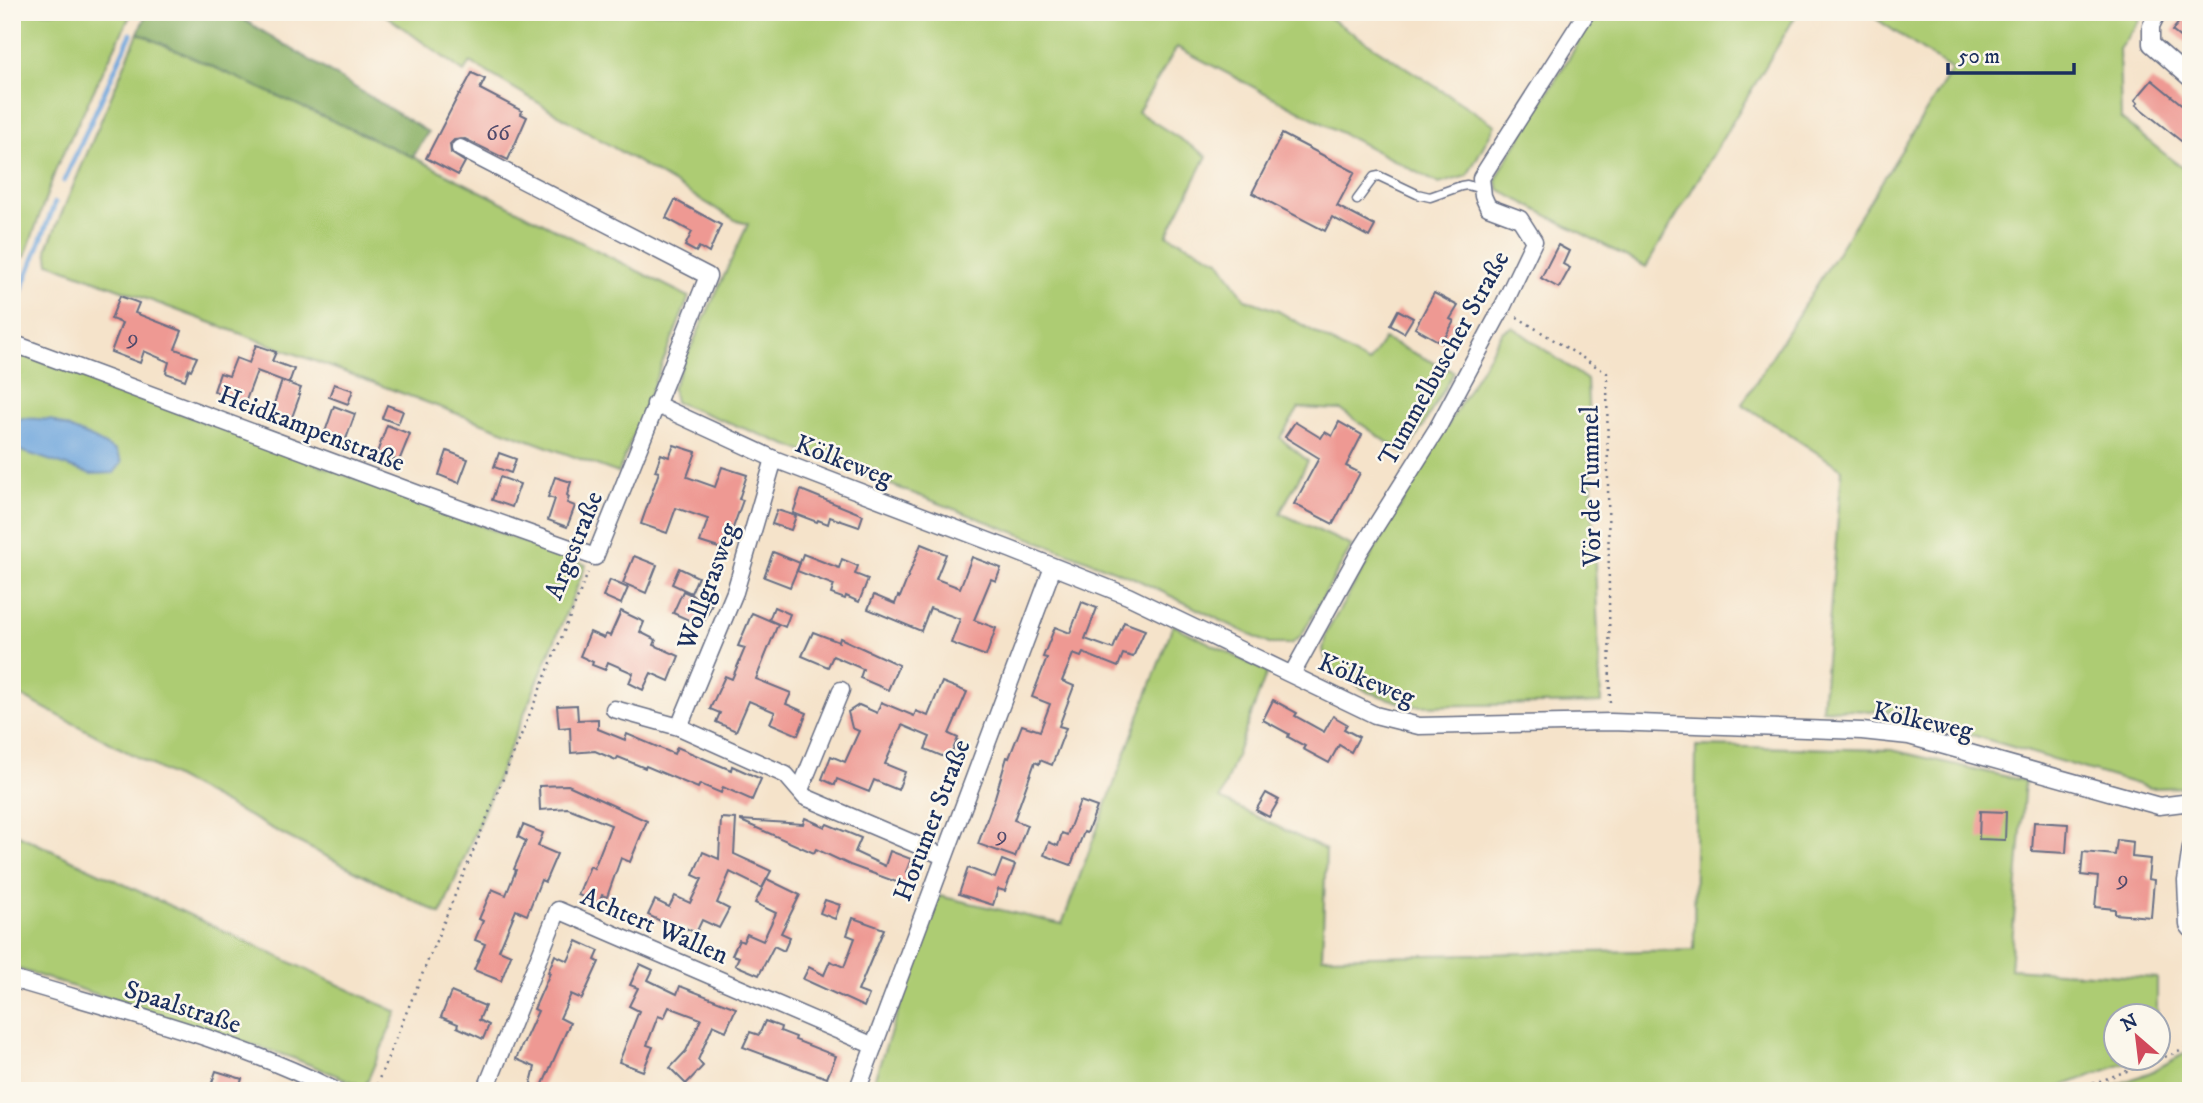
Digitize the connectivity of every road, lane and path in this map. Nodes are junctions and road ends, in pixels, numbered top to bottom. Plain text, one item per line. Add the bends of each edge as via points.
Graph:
1 (1587, 12) edge
2 (2158, 12) edge
3 (2191, 79) edge
4 (460, 148) dead end
5 (1482, 189) junction
6 (1357, 200) dead end
7 (1502, 307) junction
8 (12, 343) edge
9 (655, 404) junction
10 (774, 459) junction
11 (595, 557) junction
12 (1053, 567) junction
13 (1292, 674) junction
14 (841, 690) dead end
15 (614, 709) dead end
16 (1611, 722) junction
17 (679, 727) junction
18 (800, 790) junction
19 (2191, 802) edge
20 (2191, 847) edge
21 (943, 856) junction
22 (2188, 881) edge
23 (2191, 929) edge
24 (12, 979) edge
25 (2191, 1045) edge
26 (873, 1046) junction
27 (336, 1091) edge
28 (374, 1091) edge
29 (485, 1091) edge
30 (857, 1091) edge
31 (2073, 1091) edge

1 - 5 street via 1481,178
2 - 3 street via 2151,26 2151,44
4 - 9 street, Argestraße via 708,276
5 - 6 lane via 1467,185 1430,197 1379,176
5 - 7 street, Tummelbuscher Straße via 1488,207 1520,219 1535,241
7 - 13 street, Tummelbuscher Straße via 1437,429 1360,551
7 - 16 path, Vör de Tummel via 1607,373
8 - 11 street, Heidkampenstraße
9 - 10 street, Kölkeweg
9 - 11 street, Argestraße
10 - 12 street, Kölkeweg
10 - 17 street, Wollgrasweg via 735,592
11 - 28 path, Argestraße
12 - 13 street, Kölkeweg via 1128,596
12 - 21 street, Horumer Straße
13 - 16 street, Kölkeweg via 1376,715 1419,726
14 - 18 street
15 - 17 street
16 - 19 street, Kölkeweg via 1909,736 2159,806
17 - 18 street via 786,775
18 - 21 street via 805,797
20 - 22 street
21 - 26 street, Horumer Straße
22 - 23 street
24 - 27 street, Spaalstraße via 265,1058
25 - 31 path
26 - 29 street, Achtert Wallen via 558,910
26 - 30 street, Horumer Straße

